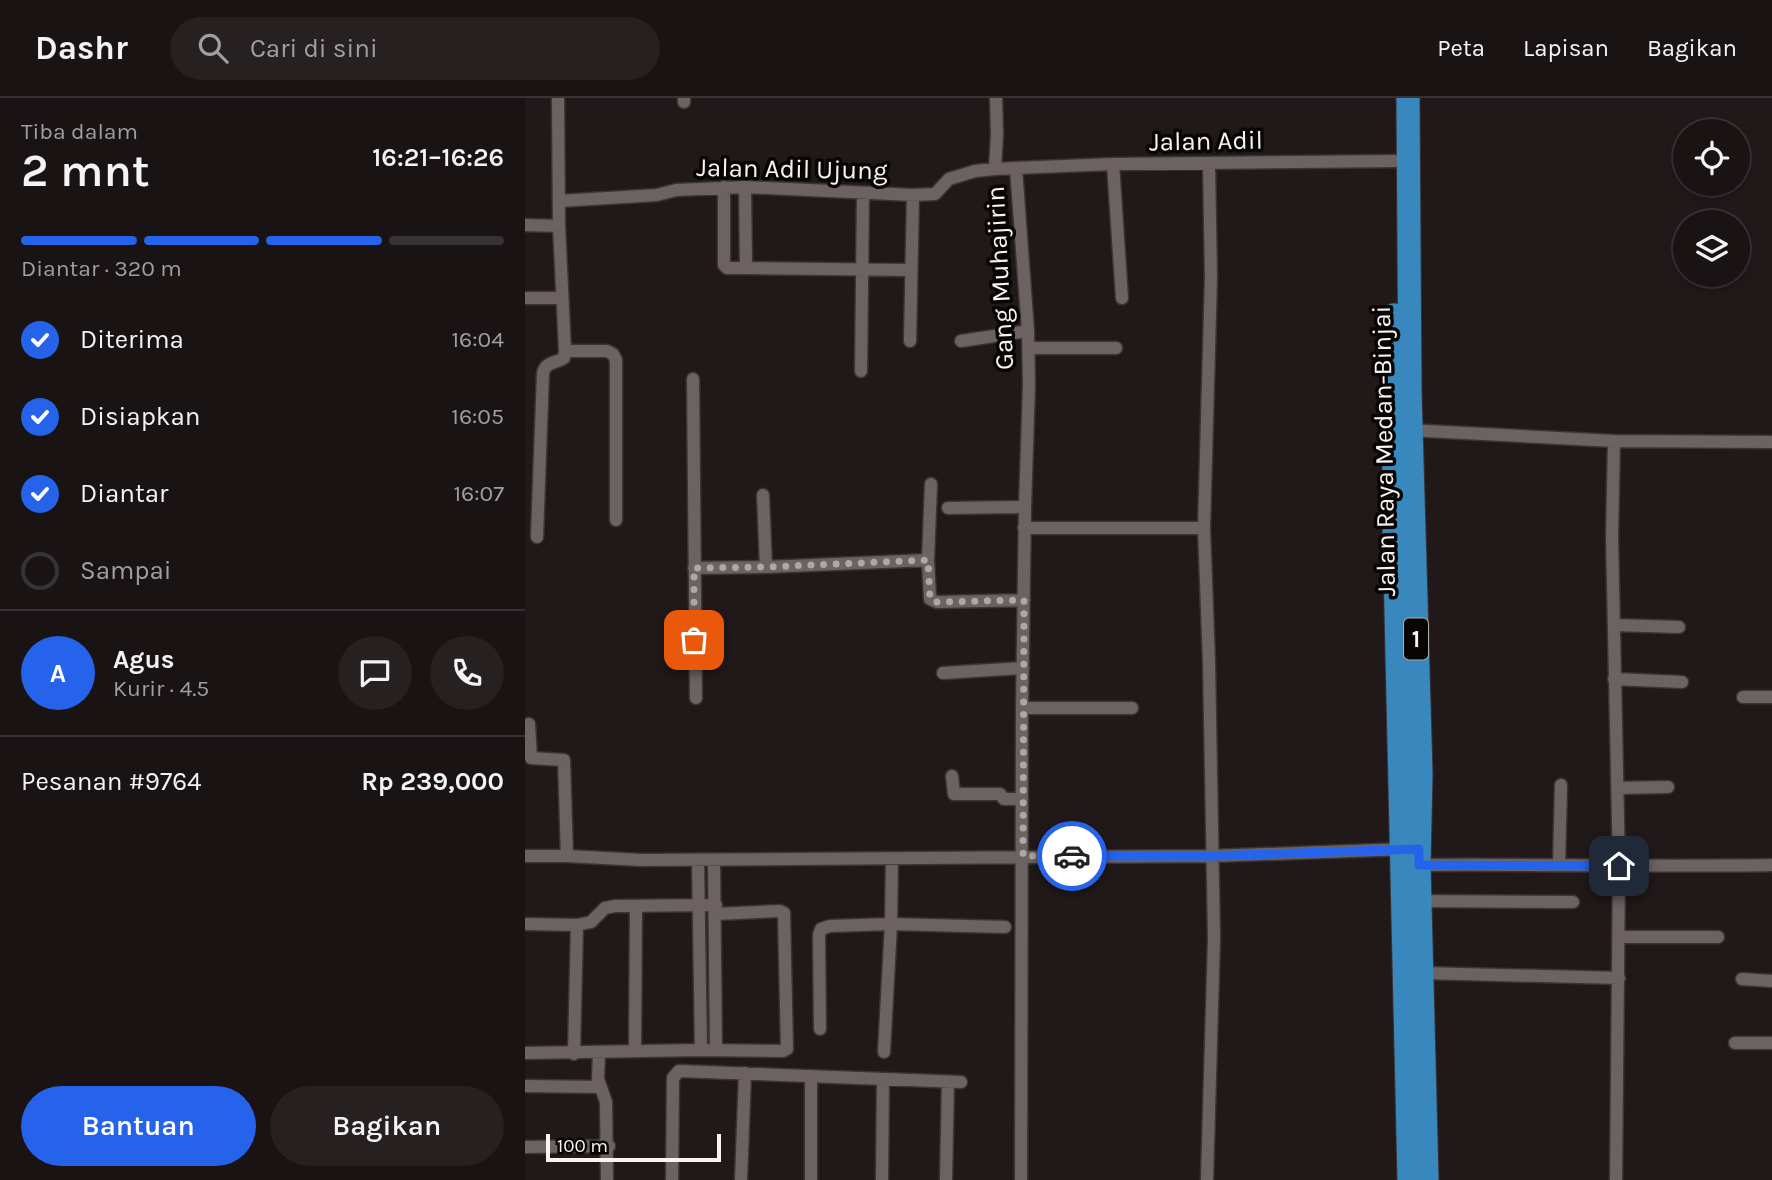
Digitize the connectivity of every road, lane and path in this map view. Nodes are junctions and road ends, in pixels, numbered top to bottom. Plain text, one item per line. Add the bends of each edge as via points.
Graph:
1 (558, 98) edge
2 (996, 98) edge
3 (1394, 98) edge
4 (1408, 98) edge
5 (1395, 160) junction
6 (1113, 164) junction
7 (1209, 164) junction
8 (1016, 168) junction
9 (995, 169) junction
10 (724, 187) junction
11 (745, 187) junction
12 (863, 194) junction
13 (913, 195) junction
14 (559, 201) junction
15 (525, 225) edge
16 (559, 226) junction
17 (746, 268) junction
18 (911, 270) junction
19 (864, 271) junction
20 (525, 298) edge
21 (562, 298) junction
22 (1122, 298) dead end
23 (1028, 331) junction
24 (910, 341) dead end
25 (961, 341) dead end
26 (1028, 348) junction
27 (1117, 348) dead end
28 (565, 352) junction
29 (861, 370) dead end
30 (693, 379) dead end
31 (1403, 430) junction
32 (1614, 441) junction
33 (1772, 442) edge
34 (930, 484) dead end
35 (763, 495) dead end
36 (1025, 507) junction
37 (948, 508) dead end
38 (616, 520) dead end
39 (1024, 528) junction
40 (1204, 528) junction
41 (537, 537) dead end
42 (928, 560) junction
43 (766, 567) junction
44 (694, 568) junction
45 (1024, 600) junction
46 (1614, 625) junction
47 (1679, 627) dead end
48 (1023, 668) junction
49 (943, 673) dead end
50 (1615, 679) junction
51 (1682, 682) dead end
52 (1743, 697) dead end
53 (1772, 697) edge
54 (696, 698) dead end
55 (1022, 708) junction
56 (1132, 708) dead end
57 (529, 724) dead end
58 (952, 776) dead end
59 (1561, 785) dead end
60 (1668, 787) dead end
61 (1618, 788) junction
62 (1022, 799) junction
63 (1413, 854) junction
64 (525, 856) edge
65 (567, 856) junction
66 (1023, 856) junction
67 (1211, 856) junction
68 (892, 858) junction
69 (698, 860) junction
70 (714, 860) junction
71 (1559, 864) junction
72 (1772, 865) edge
73 (1619, 866) junction
74 (1421, 901) junction
75 (1573, 902) dead end
76 (700, 905) junction
77 (636, 906) junction
78 (716, 909) junction
79 (525, 923) edge
80 (891, 924) junction
81 (577, 925) junction
82 (1005, 927) dead end
83 (1619, 937) junction
84 (1718, 937) dead end
85 (1423, 974) junction
86 (1619, 978) junction
87 (1742, 979) dead end
88 (1772, 981) edge
89 (820, 1029) dead end
90 (1735, 1043) dead end
91 (1772, 1044) edge
92 (635, 1050) junction
93 (701, 1050) junction
94 (716, 1050) junction
95 (884, 1052) dead end
96 (525, 1053) edge
97 (599, 1053) junction
98 (573, 1054) junction
99 (745, 1073) junction
100 (811, 1076) junction
101 (883, 1079) junction
102 (525, 1086) edge
103 (599, 1087) junction
104 (608, 1146) junction
105 (525, 1147) edge
106 (607, 1180) edge
107 (672, 1180) edge
108 (741, 1180) edge
109 (811, 1180) edge
110 (882, 1180) edge
111 (946, 1180) edge
112 (1021, 1180) edge
113 (1206, 1180) edge
114 (1409, 1180) edge
115 (1427, 1180) edge
116 (1616, 1180) edge

1 - 14 street
2 - 9 street, Gang Muhajirin
3 - 5 highway, Jalan Raya Medan-Binjai / 1
4 - 31 highway, Jalan Raya Medan-Binjai / 1
5 - 7 street, Jalan Adil
5 - 31 highway, Jalan Raya Medan-Binjai / 1
6 - 7 street, Jalan Adil
6 - 8 street, Jalan Adil
6 - 22 street
7 - 40 street via 1211,277
8 - 9 street, Jalan Adil Ujung
8 - 23 street, Gang Muhajirin
9 - 13 street, Jalan Adil Ujung via 949,179 935,194
10 - 11 street, Jalan Adil Ujung
10 - 14 street, Jalan Adil Ujung
10 - 17 street via 724,265
11 - 12 street, Jalan Adil Ujung
11 - 17 street
12 - 13 street, Jalan Adil Ujung
12 - 19 street
13 - 18 street
14 - 16 street
15 - 16 street
16 - 21 street
17 - 19 street
18 - 19 street
18 - 24 street
19 - 29 street
20 - 21 street
21 - 28 street
23 - 25 street
23 - 26 street, Gang Muhajirin
26 - 27 street
26 - 36 street, Gang Muhajirin
28 - 38 street via 607,351 616,360
28 - 41 street via 564,358 548,363 543,373
30 - 44 street
31 - 32 street
31 - 63 highway, Jalan Raya Medan-Binjai / 1 via 1404,539 1420,774
32 - 33 street
32 - 46 street
34 - 42 street
35 - 43 street
36 - 37 street
36 - 39 street, Gang Muhajirin
39 - 40 street
39 - 45 street, Gang Muhajirin
40 - 67 street
42 - 43 street
42 - 45 street via 930,599 937,602
43 - 44 street
44 - 54 street
45 - 48 street, Gang Muhajirin
46 - 47 street
46 - 50 street
48 - 49 street
48 - 55 street, Gang Muhajirin
50 - 51 street
50 - 61 street
52 - 53 street
55 - 56 street
55 - 62 street, Gang Muhajirin
57 - 65 street via 531,758 564,760
58 - 62 street via 954,794
59 - 71 street
60 - 61 street
61 - 73 street
62 - 66 street, Gang Muhajirin
63 - 67 street
63 - 71 street
63 - 74 highway, Jalan Raya Medan-Binjai / 1
63 - 114 highway, Jalan Raya Medan-Binjai / 1
64 - 65 street
65 - 69 street
66 - 67 street
66 - 68 street
66 - 112 street, Gang Muhajirin
67 - 113 street via 1214,938
68 - 70 street
68 - 80 street
69 - 70 street
69 - 76 street
70 - 78 street
71 - 73 street
72 - 73 street
73 - 83 street
74 - 75 street
74 - 85 highway, Jalan Raya Medan-Binjai / 1
76 - 77 street
76 - 78 street
76 - 93 street
77 - 81 street via 605,908 596,919
77 - 92 street
78 - 94 street
78 - 94 street via 784,913 787,1049
79 - 81 street
80 - 82 street
80 - 89 street via 821,929
80 - 95 street
81 - 98 street
83 - 84 street
83 - 86 street
85 - 86 street
85 - 115 highway, Jalan Raya Medan-Binjai / 1
86 - 116 street
87 - 88 street
90 - 91 street
92 - 93 street
92 - 97 street
93 - 94 street
96 - 98 street
97 - 98 street
97 - 103 street
99 - 100 street
99 - 107 street via 675,1074
99 - 108 street
100 - 101 street
100 - 109 street
101 - 110 street
101 - 111 street via 955,1082
102 - 103 street
103 - 104 street via 606,1102
104 - 105 street
104 - 106 street

